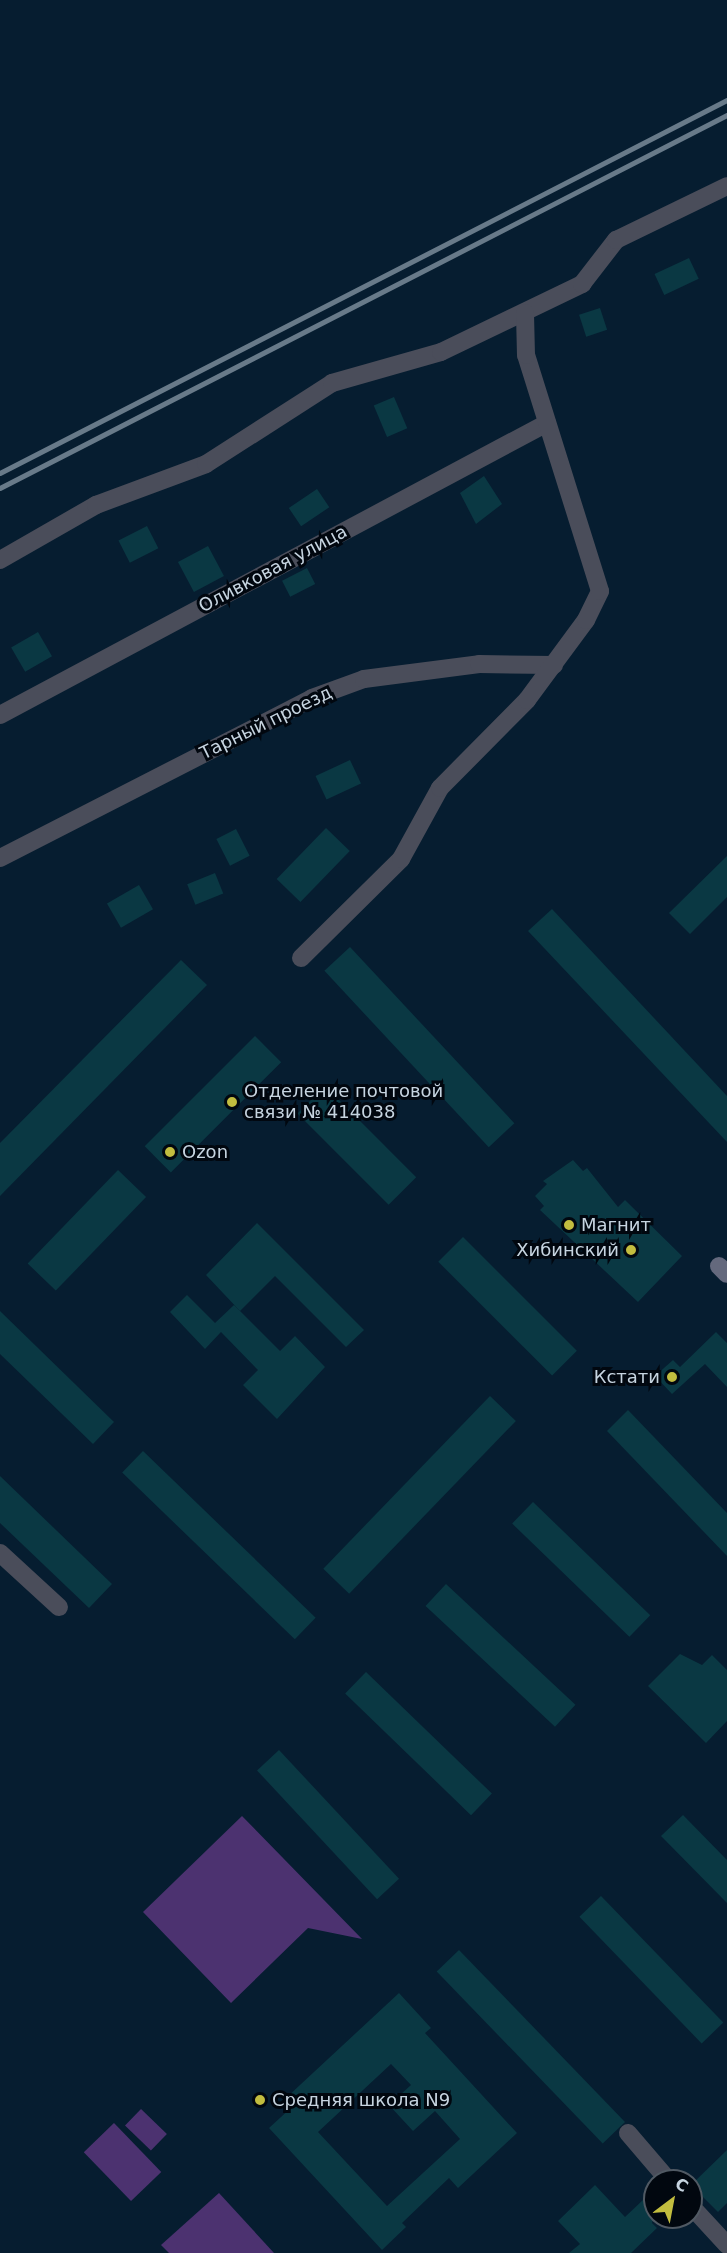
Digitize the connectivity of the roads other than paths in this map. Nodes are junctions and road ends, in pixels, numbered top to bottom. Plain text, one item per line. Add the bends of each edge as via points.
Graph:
1 (727, 186) edge
2 (525, 313) junction
3 (547, 423) junction
4 (0, 560) edge
5 (554, 665) junction
6 (0, 716) edge
7 (0, 858) edge
8 (301, 958) dead end
9 (0, 1553) edge
10 (59, 1607) dead end
11 (628, 2133) dead end
12 (659, 2169) edge
13 (703, 2219) edge
14 (727, 2245) edge

1 - 2 street via 616,240 594,274
2 - 3 street via 526,355
2 - 4 street via 441,352 332,383 206,464 96,505
3 - 5 street via 599,584 594,606
3 - 6 street, Оливковая улица
5 - 7 street, Тарный проезд via 479,664 364,678 312,698
5 - 8 street via 440,788 401,859
9 - 10 street
11 - 12 street
13 - 14 street

